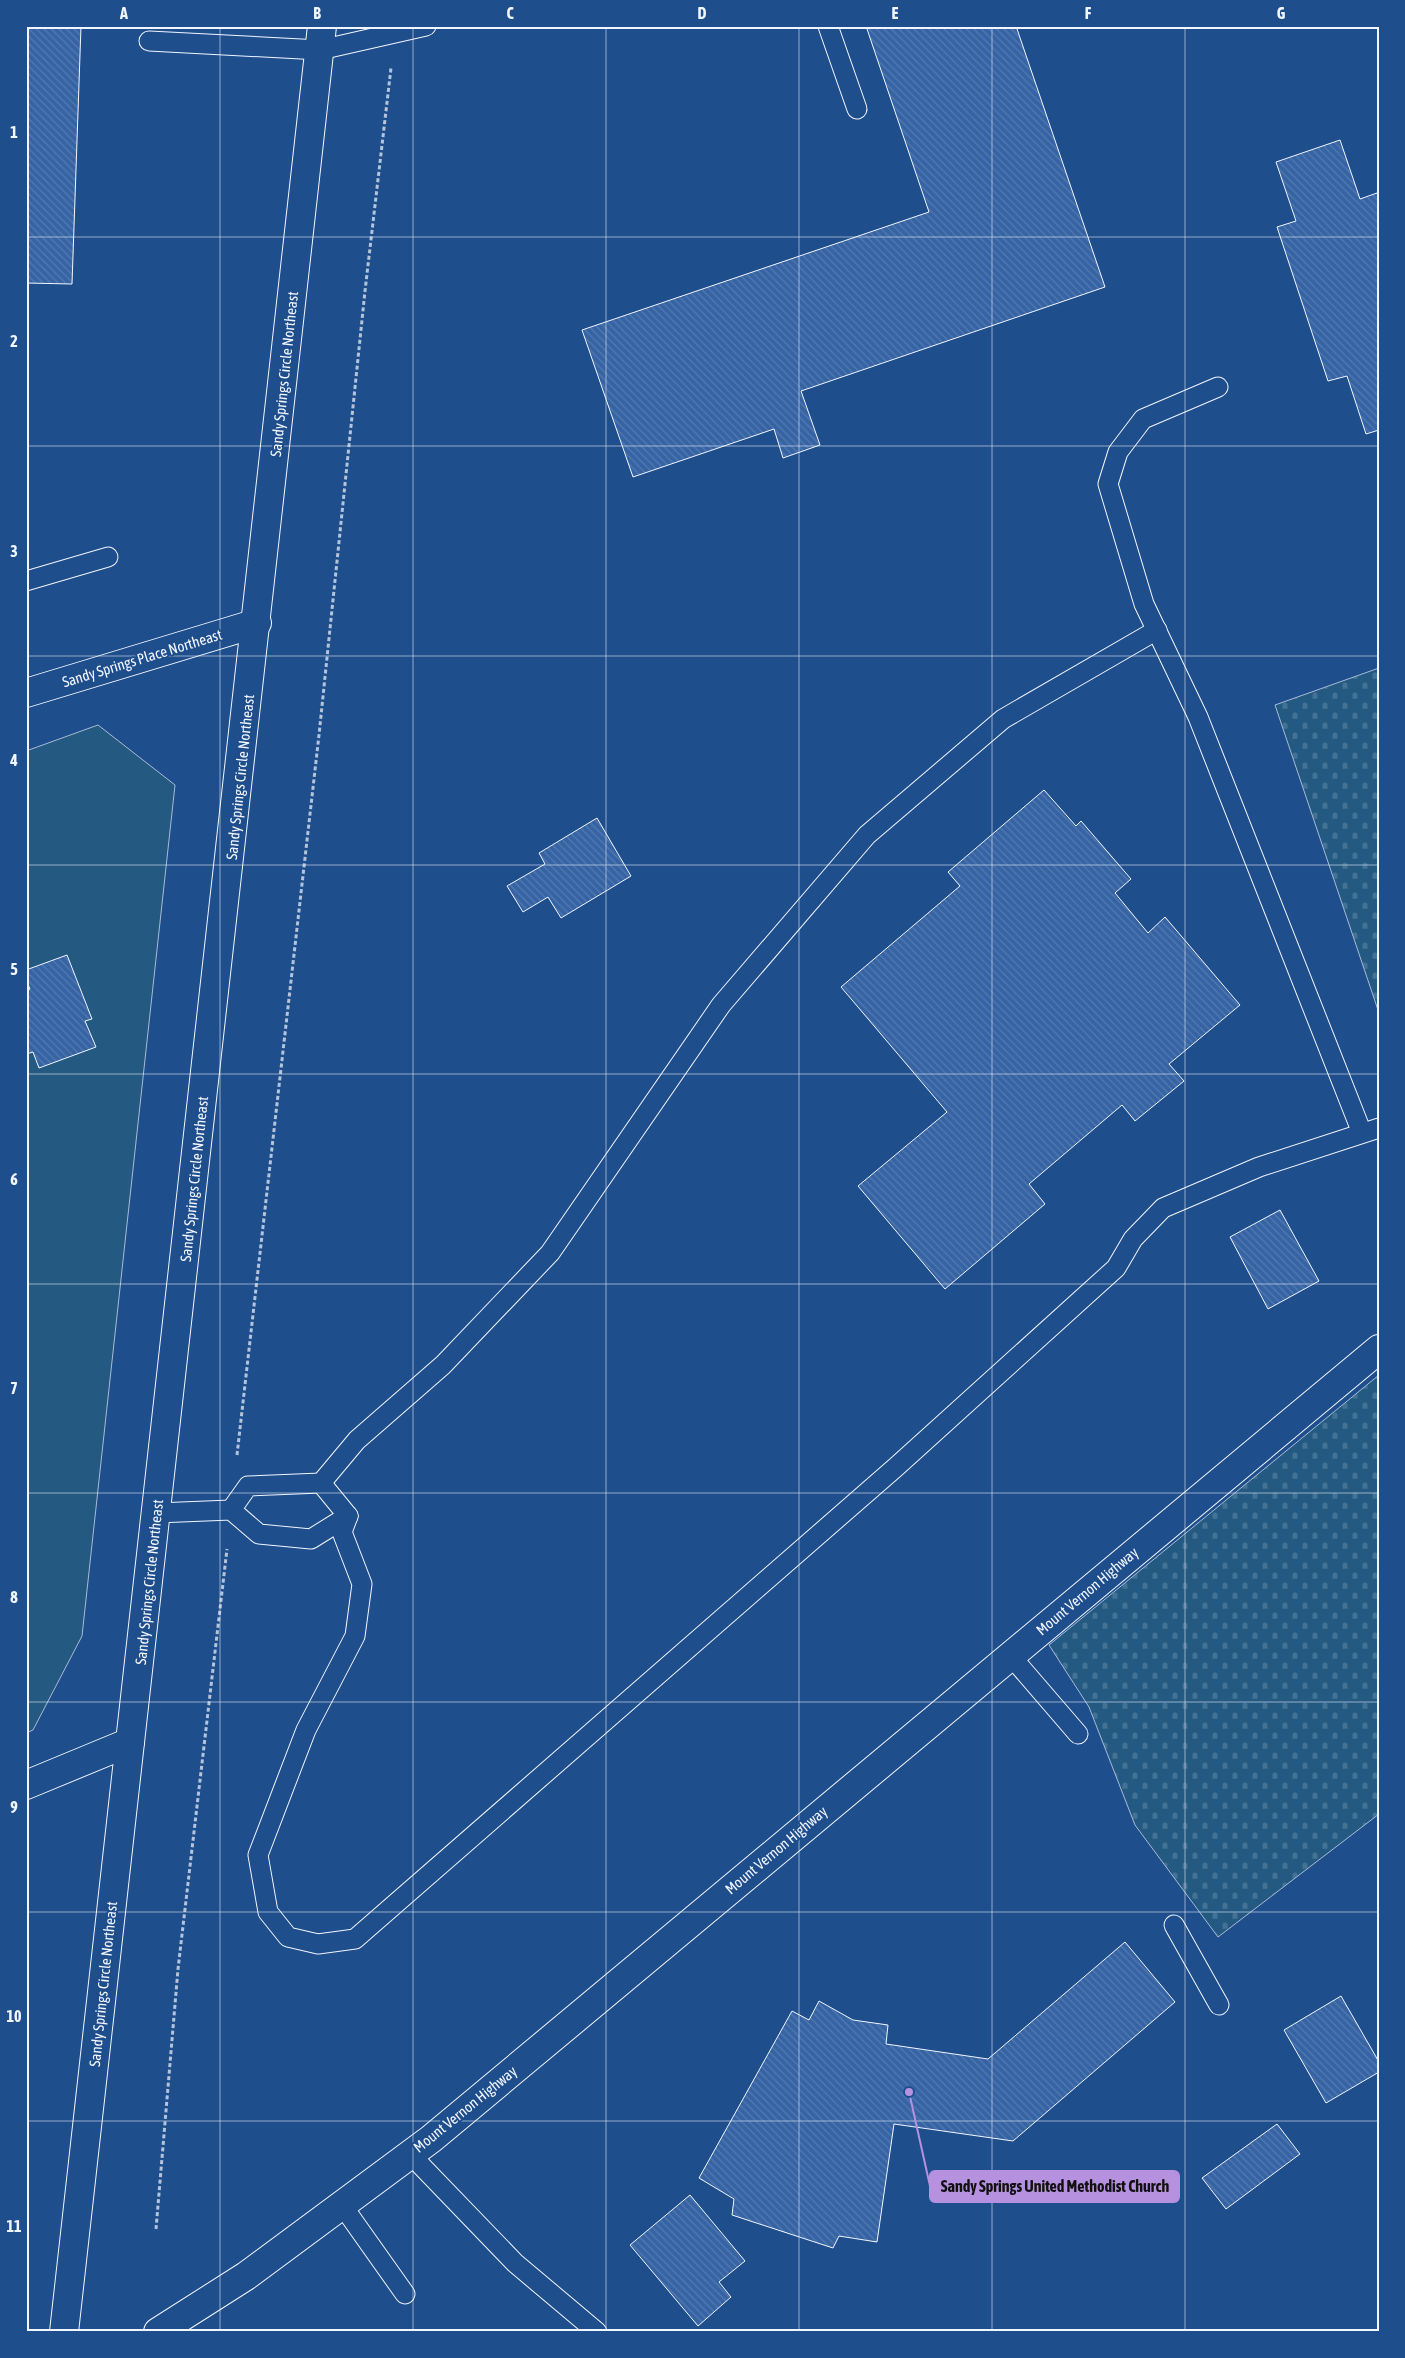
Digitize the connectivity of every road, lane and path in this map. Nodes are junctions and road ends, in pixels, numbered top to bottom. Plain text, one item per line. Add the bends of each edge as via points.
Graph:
1 (426, 26) edge
2 (828, 26) edge
3 (395, 33) junction
4 (321, 38) edge
5 (150, 41) dead end
6 (857, 109) dead end
7 (1218, 387) dead end
8 (108, 557) dead end
9 (26, 581) edge
10 (257, 623) junction
11 (1157, 630) junction
12 (26, 693) edge
13 (1370, 1130) edge
14 (1379, 1349) edge
15 (321, 1483) junction
16 (231, 1510) junction
17 (156, 1513) junction
18 (348, 1516) junction
19 (1010, 1655) junction
20 (1078, 1734) dead end
21 (130, 1742) junction
22 (26, 1785) edge
23 (1174, 1925) dead end
24 (1218, 2005) dead end
25 (410, 2154) junction
26 (342, 2204) junction
27 (156, 2229) dead end
28 (405, 2294) dead end
29 (64, 2332) edge
30 (158, 2332) edge
31 (597, 2332) edge

1 - 3 lane
2 - 6 lane
3 - 4 lane
3 - 16 path
4 - 5 lane
4 - 10 street, Sandy Springs Circle Northeast
7 - 11 lane via 1143,419 1118,452 1108,484 1144,604
8 - 9 lane
10 - 12 street, Sandy Springs Place Northeast
10 - 17 street, Sandy Springs Circle Northeast
11 - 13 lane via 1198,717
11 - 15 lane via 1003,719 867,835 721,1005 550,1253 443,1365 357,1440
13 - 18 lane via 1259,1167 1163,1208 1133,1240 1109,1275 896,1468 356,1939 318,1944 288,1937 268,1912 258,1855 306,1730 355,1636 362,1584 342,1532
14 - 19 street, Mount Vernon Highway
15 - 16 lane via 248,1486
15 - 18 lane
16 - 17 lane
16 - 18 lane via 259,1534 311,1539
16 - 27 path via 178,1969
17 - 21 street, Sandy Springs Circle Northeast
19 - 20 lane
19 - 25 street, Mount Vernon Highway
21 - 22 street
21 - 29 street, Sandy Springs Circle Northeast
23 - 24 lane
25 - 26 street, Mount Vernon Highway
25 - 31 lane via 515,2263
26 - 28 lane
26 - 30 street, Mount Vernon Highway via 246,2276

